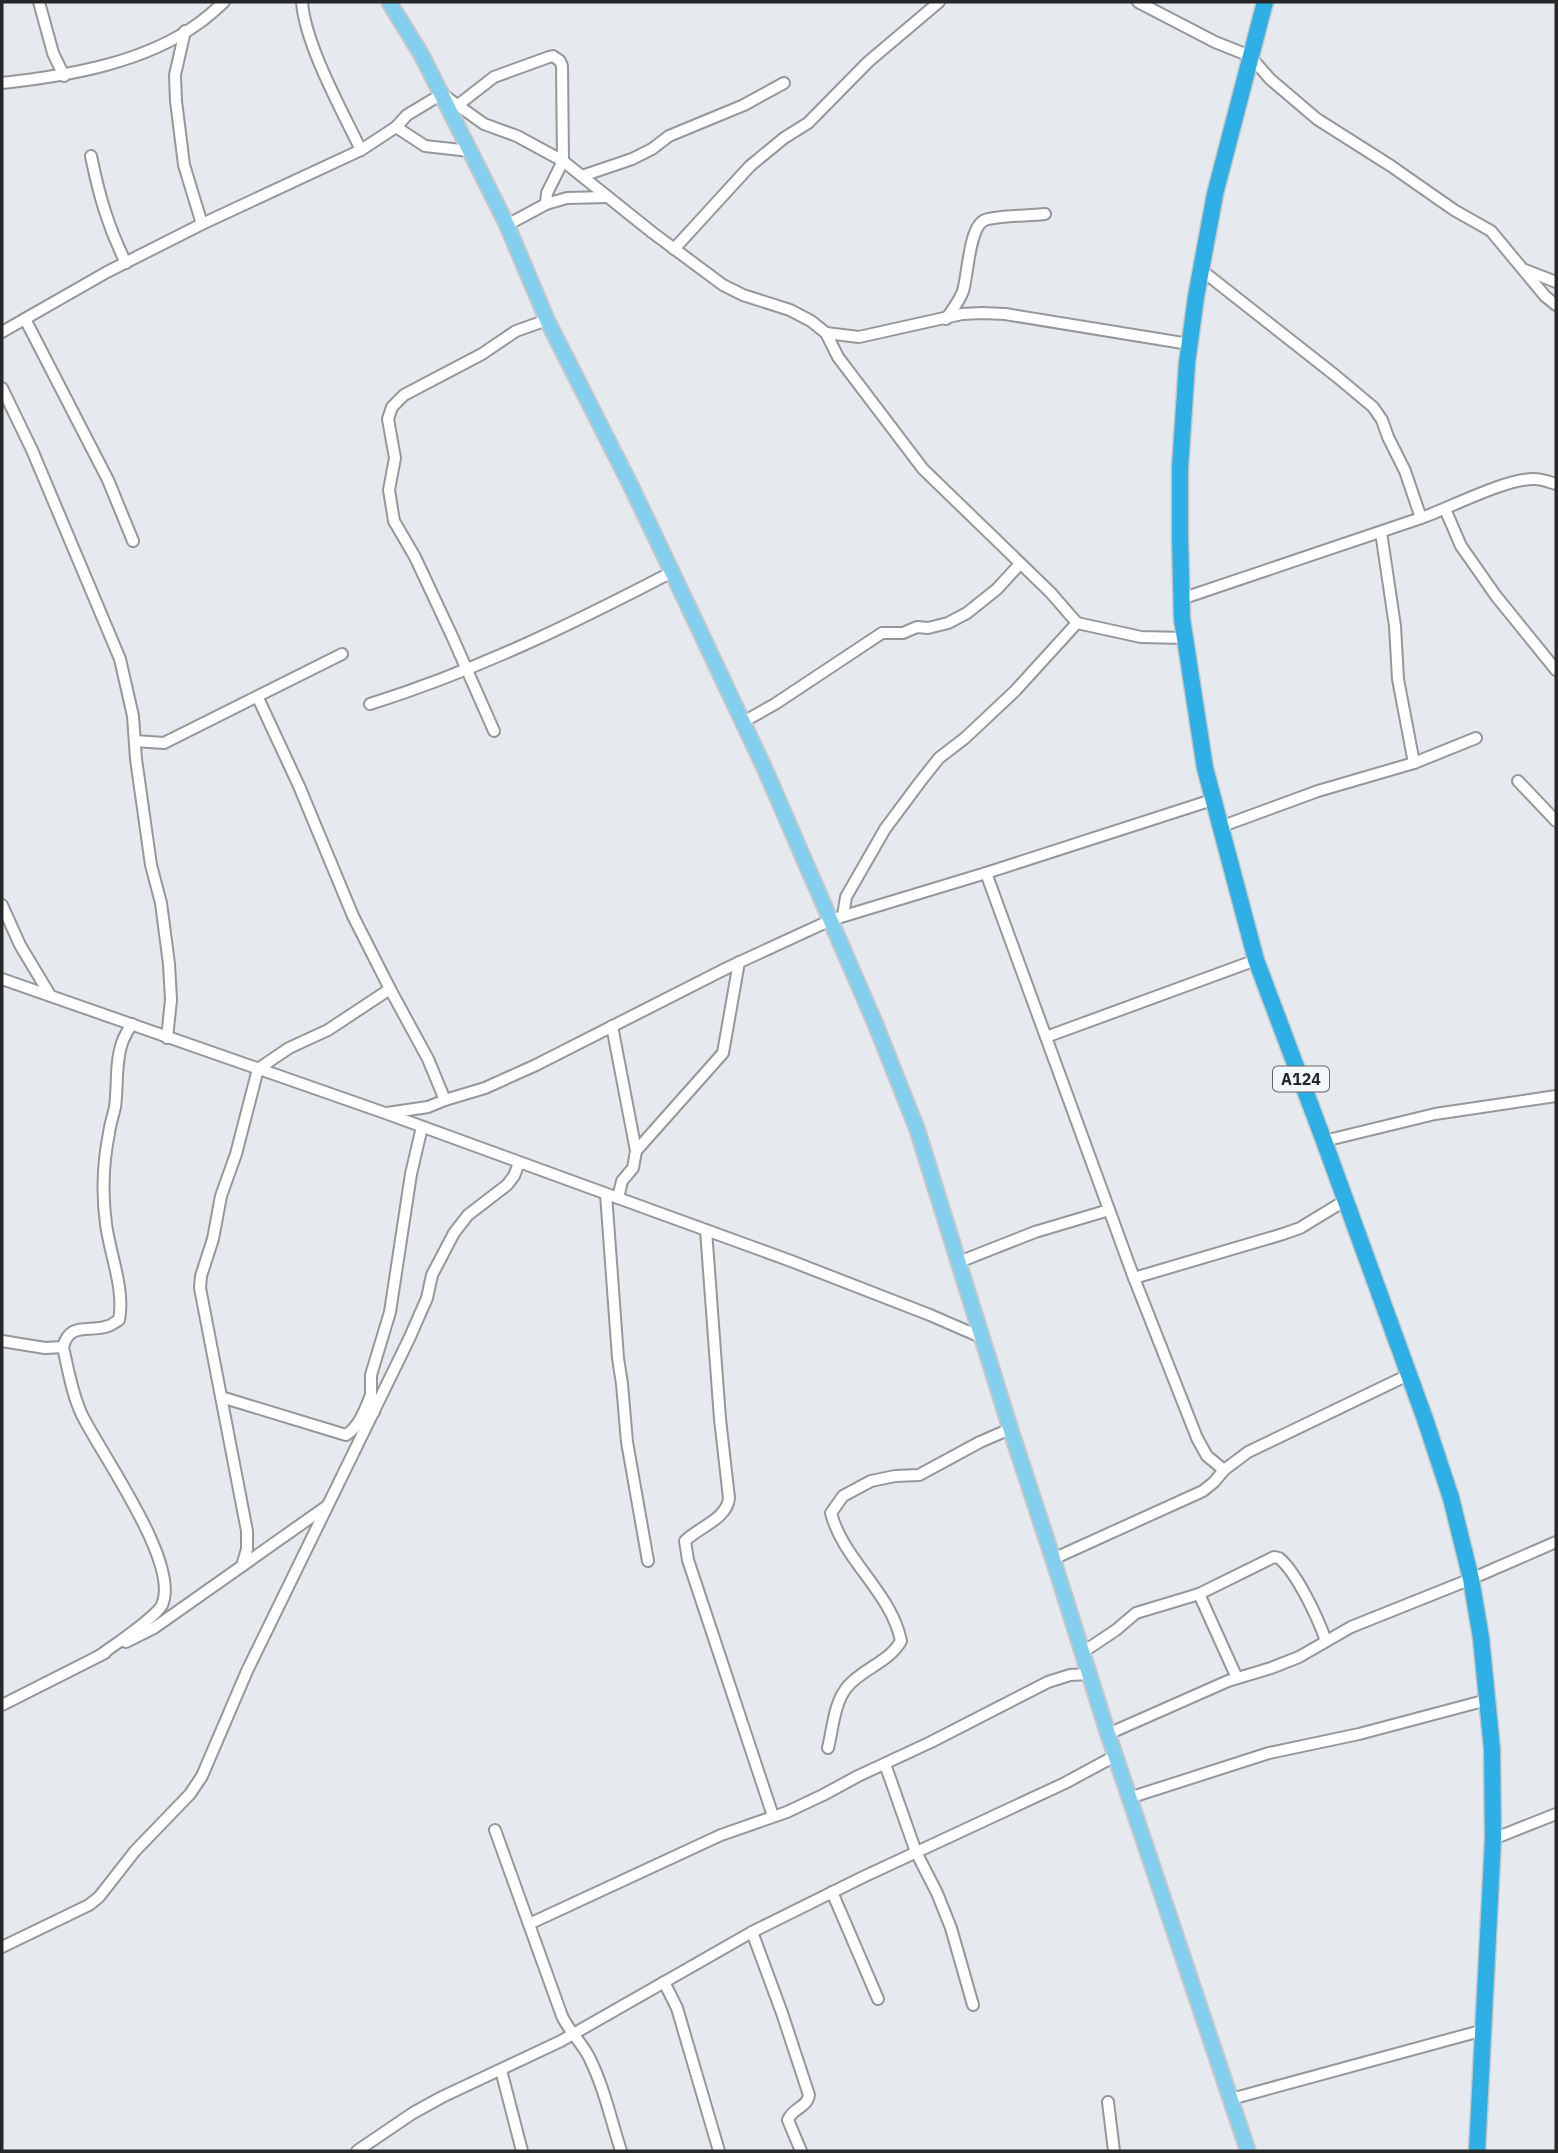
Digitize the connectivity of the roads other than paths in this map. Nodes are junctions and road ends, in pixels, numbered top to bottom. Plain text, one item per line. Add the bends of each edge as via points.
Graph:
1 (39, 2) edge
2 (224, 2) edge
3 (302, 2) edge
4 (389, 2) edge
5 (939, 2) edge
6 (1138, 2) edge
7 (1265, 2) edge
8 (185, 32) junction
9 (1251, 56) junction
10 (64, 76) junction
11 (2, 83) edge
12 (784, 83) dead end
13 (442, 94) junction
14 (458, 105) junction
15 (396, 127) junction
16 (361, 150) junction
17 (470, 151) junction
18 (91, 156) dead end
19 (564, 161) junction
20 (582, 176) junction
21 (608, 197) junction
22 (546, 204) junction
23 (1045, 214) dead end
24 (202, 224) junction
25 (507, 225) junction
26 (674, 249) junction
27 (126, 263) junction
28 (1200, 270) junction
29 (1525, 270) junction
30 (1556, 282) edge
31 (1556, 305) edge
32 (25, 319) junction
33 (946, 319) junction
34 (547, 320) junction
35 (4, 327) edge
36 (826, 333) junction
37 (1189, 344) junction
38 (2, 388) edge
39 (1556, 484) edge
40 (1445, 509) junction
41 (1421, 518) junction
42 (1381, 532) junction
43 (133, 541) dead end
44 (1019, 565) junction
45 (672, 572) junction
46 (1181, 599) junction
47 (1077, 623) junction
48 (1185, 638) junction
49 (342, 654) dead end
50 (1556, 670) edge
51 (467, 671) junction
52 (258, 698) junction
53 (370, 704) dead end
54 (743, 722) junction
55 (494, 731) dead end
56 (1476, 738) dead end
57 (135, 741) junction
58 (1414, 763) junction
59 (1518, 782) dead end
60 (1212, 800) junction
61 (1556, 821) edge
62 (1220, 827) junction
63 (986, 873) junction
64 (2, 905) edge
65 (837, 918) junction
66 (1256, 960) junction
67 (738, 962) junction
68 (2, 979) edge
69 (390, 989) junction
70 (50, 995) junction
71 (132, 1024) junction
72 (612, 1026) junction
73 (1046, 1037) junction
74 (167, 1038) junction
75 (258, 1069) junction
76 (1556, 1096) edge
77 (444, 1100) junction
78 (385, 1113) junction
79 (422, 1127) junction
80 (1324, 1140) junction
81 (636, 1151) junction
82 (519, 1163) junction
83 (606, 1194) junction
84 (618, 1198) junction
85 (1346, 1200) junction
86 (1109, 1210) junction
87 (706, 1230) junction
88 (959, 1262) junction
89 (1134, 1278) junction
90 (983, 1338) junction
91 (2, 1340) edge
92 (63, 1347) junction
93 (1408, 1375) junction
94 (371, 1395) junction
95 (221, 1396) junction
96 (374, 1412) junction
97 (1010, 1429) junction
98 (1224, 1469) junction
99 (329, 1504) junction
100 (1556, 1542) edge
101 (1053, 1559) junction
102 (648, 1561) dead end
103 (242, 1566) junction
104 (1471, 1579) junction
105 (1199, 1594) junction
106 (1326, 1641) junction
107 (1083, 1652) junction
108 (99, 1656) junction
109 (1089, 1674) junction
110 (1237, 1678) junction
111 (1487, 1700) junction
112 (2, 1705) edge
113 (1108, 1734) junction
114 (828, 1748) dead end
115 (1115, 1756) junction
116 (885, 1764) junction
117 (1129, 1798) junction
118 (1556, 1814) edge
119 (773, 1816) junction
120 (495, 1830) dead end
121 (1493, 1839) junction
122 (916, 1852) junction
123 (832, 1892) junction
124 (529, 1924) junction
125 (752, 1932) junction
126 (2, 1947) edge
127 (664, 1982) junction
128 (878, 1999) dead end
129 (973, 2006) dead end
130 (1484, 2030) junction
131 (573, 2034) junction
132 (501, 2070) junction
133 (1231, 2099) junction
134 (1108, 2102) dead end
135 (357, 2151) edge
136 (522, 2151) edge
137 (621, 2151) edge
138 (719, 2151) edge
139 (801, 2151) edge
140 (1114, 2151) edge
141 (1248, 2151) edge
142 (1477, 2151) edge

1 - 10 street
2 - 8 street
3 - 16 street via 325,75
4 - 13 main road
5 - 26 street via 868,62 808,123 750,166
6 - 9 street
7 - 9 highway, A124
8 - 10 street via 156,48
8 - 24 street via 175,75 176,101 184,165
9 - 28 highway, A124
9 - 29 street via 1270,79 1317,119 1491,231
10 - 11 street
12 - 20 street via 668,136 632,159
13 - 14 street
13 - 15 street
13 - 17 main road
14 - 19 street via 484,124
14 - 19 street via 494,77 557,58 562,66
15 - 16 street
15 - 17 street via 425,146
16 - 24 street
17 - 25 main road
18 - 27 street via 111,233
19 - 20 street
19 - 22 street
20 - 21 street
21 - 22 street via 567,198
21 - 26 street
22 - 25 street
23 - 33 street via 980,222 974,231 962,293
24 - 27 street
25 - 34 main road
26 - 36 street via 723,285 790,310
27 - 32 street
28 - 37 highway, A124
28 - 41 street via 1373,407 1405,471
29 - 30 street
29 - 31 street
32 - 35 street
32 - 43 street via 108,480
33 - 36 street via 859,337
33 - 37 street via 1005,314
34 - 45 main road
34 - 51 street via 516,331 404,395 388,419 396,458 389,489 394,521
36 - 44 street via 838,358 923,470
37 - 46 highway, A124 via 1180,468
38 - 57 street via 118,651
39 - 40 street via 1519,481
40 - 41 street
40 - 50 street via 1461,546
41 - 42 street
42 - 46 street
42 - 58 street via 1398,679
44 - 47 street
44 - 54 street via 967,613 933,627 882,633
45 - 51 street
45 - 54 main road
46 - 48 highway, A124
47 - 48 street via 1141,637
47 - 65 street via 1015,691 939,758 885,829
48 - 60 highway, A124
49 - 52 street
51 - 53 street
51 - 55 street
52 - 57 street via 164,743
52 - 69 street via 353,916
54 - 65 main road
56 - 58 street
57 - 74 street via 169,964
58 - 62 street
59 - 61 street
60 - 62 highway, A124
60 - 63 street
62 - 66 highway, A124
63 - 65 street
63 - 73 street
64 - 70 street
65 - 67 street
65 - 88 main road via 917,1129
66 - 73 street
66 - 80 highway, A124
67 - 72 street
67 - 81 street via 723,1053
68 - 70 street
69 - 75 street
69 - 77 street via 428,1059
70 - 71 street
71 - 74 street
71 - 92 street via 118,1057 104,1171 119,1320 109,1326 75,1330
72 - 77 street via 485,1088
72 - 81 street
73 - 86 street
74 - 75 street
75 - 78 street
75 - 95 street via 201,1276
76 - 80 street via 1435,1114
77 - 78 street
78 - 79 street
79 - 82 street
79 - 94 street
80 - 85 highway, A124
81 - 84 street
82 - 83 street
82 - 96 street via 507,1185 468,1215 454,1233
83 - 84 street
83 - 102 street via 627,1442
84 - 87 street
85 - 89 street via 1300,1228
85 - 93 highway, A124
86 - 88 street
86 - 89 street
87 - 90 street
87 - 119 street via 729,1498 724,1513 685,1541
88 - 90 main road
89 - 98 street via 1197,1438 1207,1456
90 - 97 main road
91 - 92 street
92 - 108 street via 81,1413 136,1510 164,1574 161,1606
93 - 98 street via 1248,1452
93 - 104 highway, A124 via 1451,1498
94 - 95 street via 360,1420 346,1435
94 - 96 street
95 - 103 street via 247,1531
96 - 99 street
97 - 101 main road
97 - 114 street via 919,1475 871,1481 843,1496 831,1513 836,1531 898,1626 901,1641 894,1653 848,1686 838,1703
98 - 101 street via 1203,1492
99 - 103 street
99 - 126 street via 190,1794 99,1897
100 - 104 street
101 - 107 main road
103 - 108 street via 154,1628
104 - 106 street
104 - 111 highway, A124
105 - 106 street via 1279,1558 1310,1604
105 - 107 street via 1136,1613
105 - 110 street
106 - 110 street via 1299,1657
107 - 109 main road
108 - 112 street
109 - 113 main road
109 - 116 street via 1048,1682
110 - 113 street
111 - 117 street via 1269,1753
111 - 121 highway, A124
113 - 115 main road
115 - 117 main road
115 - 122 street
116 - 119 street
116 - 122 street
117 - 133 main road
118 - 121 street
119 - 124 street via 721,1835
120 - 124 street
121 - 130 highway, A124
122 - 123 street
122 - 129 street via 951,1928
123 - 125 street
123 - 128 street
124 - 131 street via 562,2016
125 - 127 street
125 - 139 street via 809,2095 788,2120
127 - 131 street
127 - 138 street via 677,2008
130 - 133 street
130 - 142 highway, A124
131 - 132 street
131 - 137 street via 599,2081
132 - 135 street via 413,2113
132 - 136 street
133 - 141 main road
134 - 140 street

